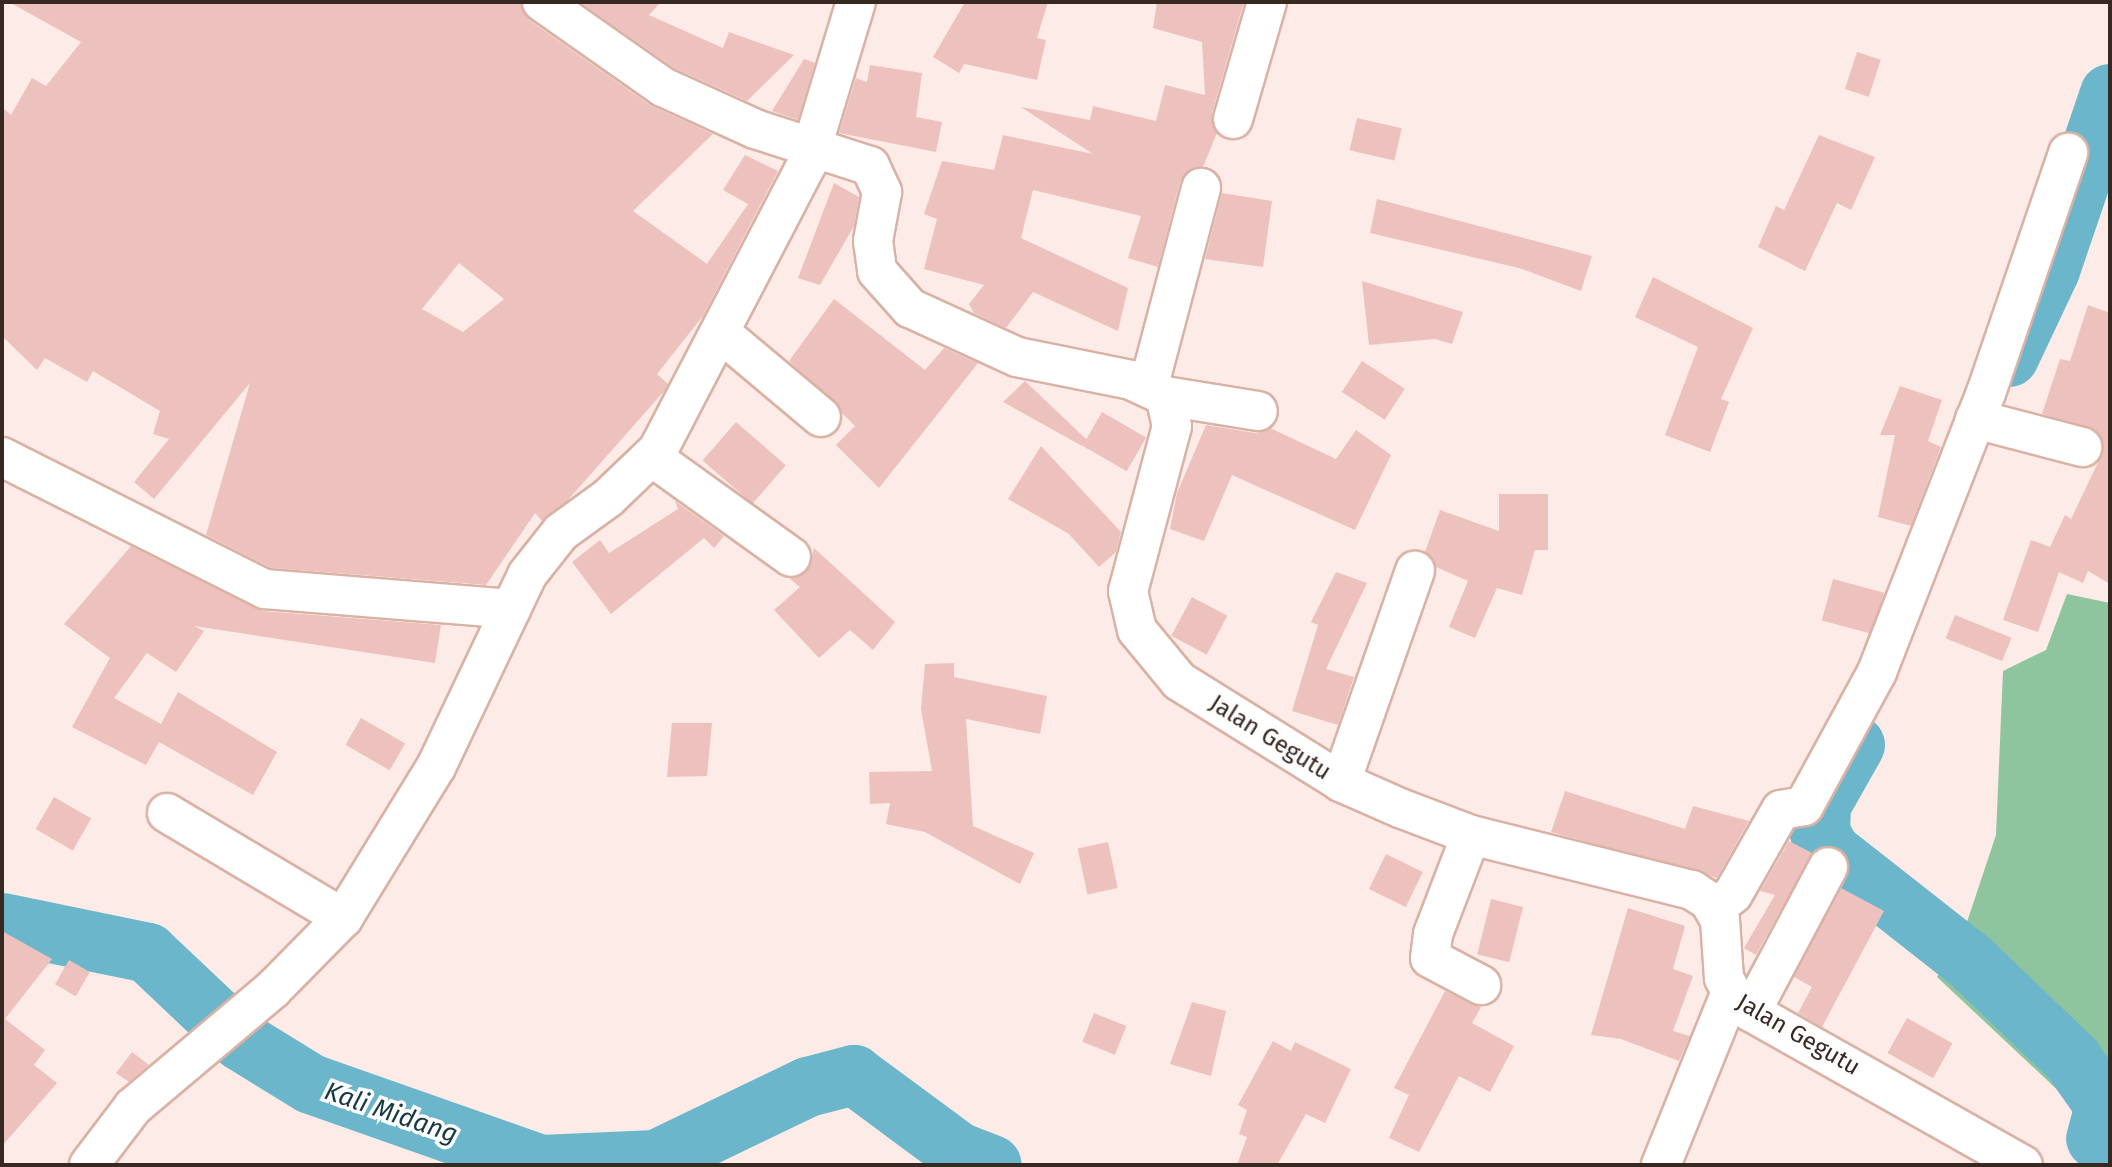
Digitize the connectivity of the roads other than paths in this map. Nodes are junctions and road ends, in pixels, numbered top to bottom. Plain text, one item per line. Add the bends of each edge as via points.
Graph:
1 (542, 2) edge
2 (856, 2) edge
3 (1267, 2) edge
4 (1233, 119) dead end
5 (812, 150) junction
6 (2068, 153) dead end
7 (1201, 188) dead end
8 (722, 334) junction
9 (1157, 390) junction
10 (1258, 411) dead end
11 (821, 417) dead end
12 (1986, 422) junction
13 (2082, 447) dead end
14 (2, 457) edge
15 (652, 457) junction
16 (791, 557) dead end
17 (1415, 571) dead end
18 (510, 608) junction
19 (1341, 782) junction
20 (167, 813) dead end
21 (1471, 835) junction
22 (1828, 867) dead end
23 (1715, 909) junction
24 (342, 918) junction
25 (1481, 985) dead end
26 (1740, 1005) junction
27 (89, 1165) edge
28 (1661, 1165) edge
29 (2023, 1165) edge

1 - 5 street via 663,87
2 - 5 street
3 - 4 street
5 - 8 street
5 - 9 street via 850,157 879,177 874,261 881,281 902,303 1017,357
6 - 12 street
7 - 9 street
8 - 11 street
8 - 15 street
9 - 10 street
9 - 19 street, Jalan Gegutu via 1172,426 1130,568 1128,592 1138,630 1180,681
12 - 13 street
12 - 23 street via 1895,632 1804,806 1781,810 1733,894
14 - 18 street via 265,589
15 - 16 street
15 - 18 street via 561,532
17 - 19 street
18 - 24 street via 436,767
19 - 21 street, Jalan Gegutu
20 - 24 street
21 - 23 street, Jalan Gegutu via 1671,882
21 - 25 street via 1430,958
22 - 26 street
23 - 26 street, Jalan Gegutu
24 - 27 street via 273,989 133,1107
26 - 28 street
26 - 29 street, Jalan Gegutu

